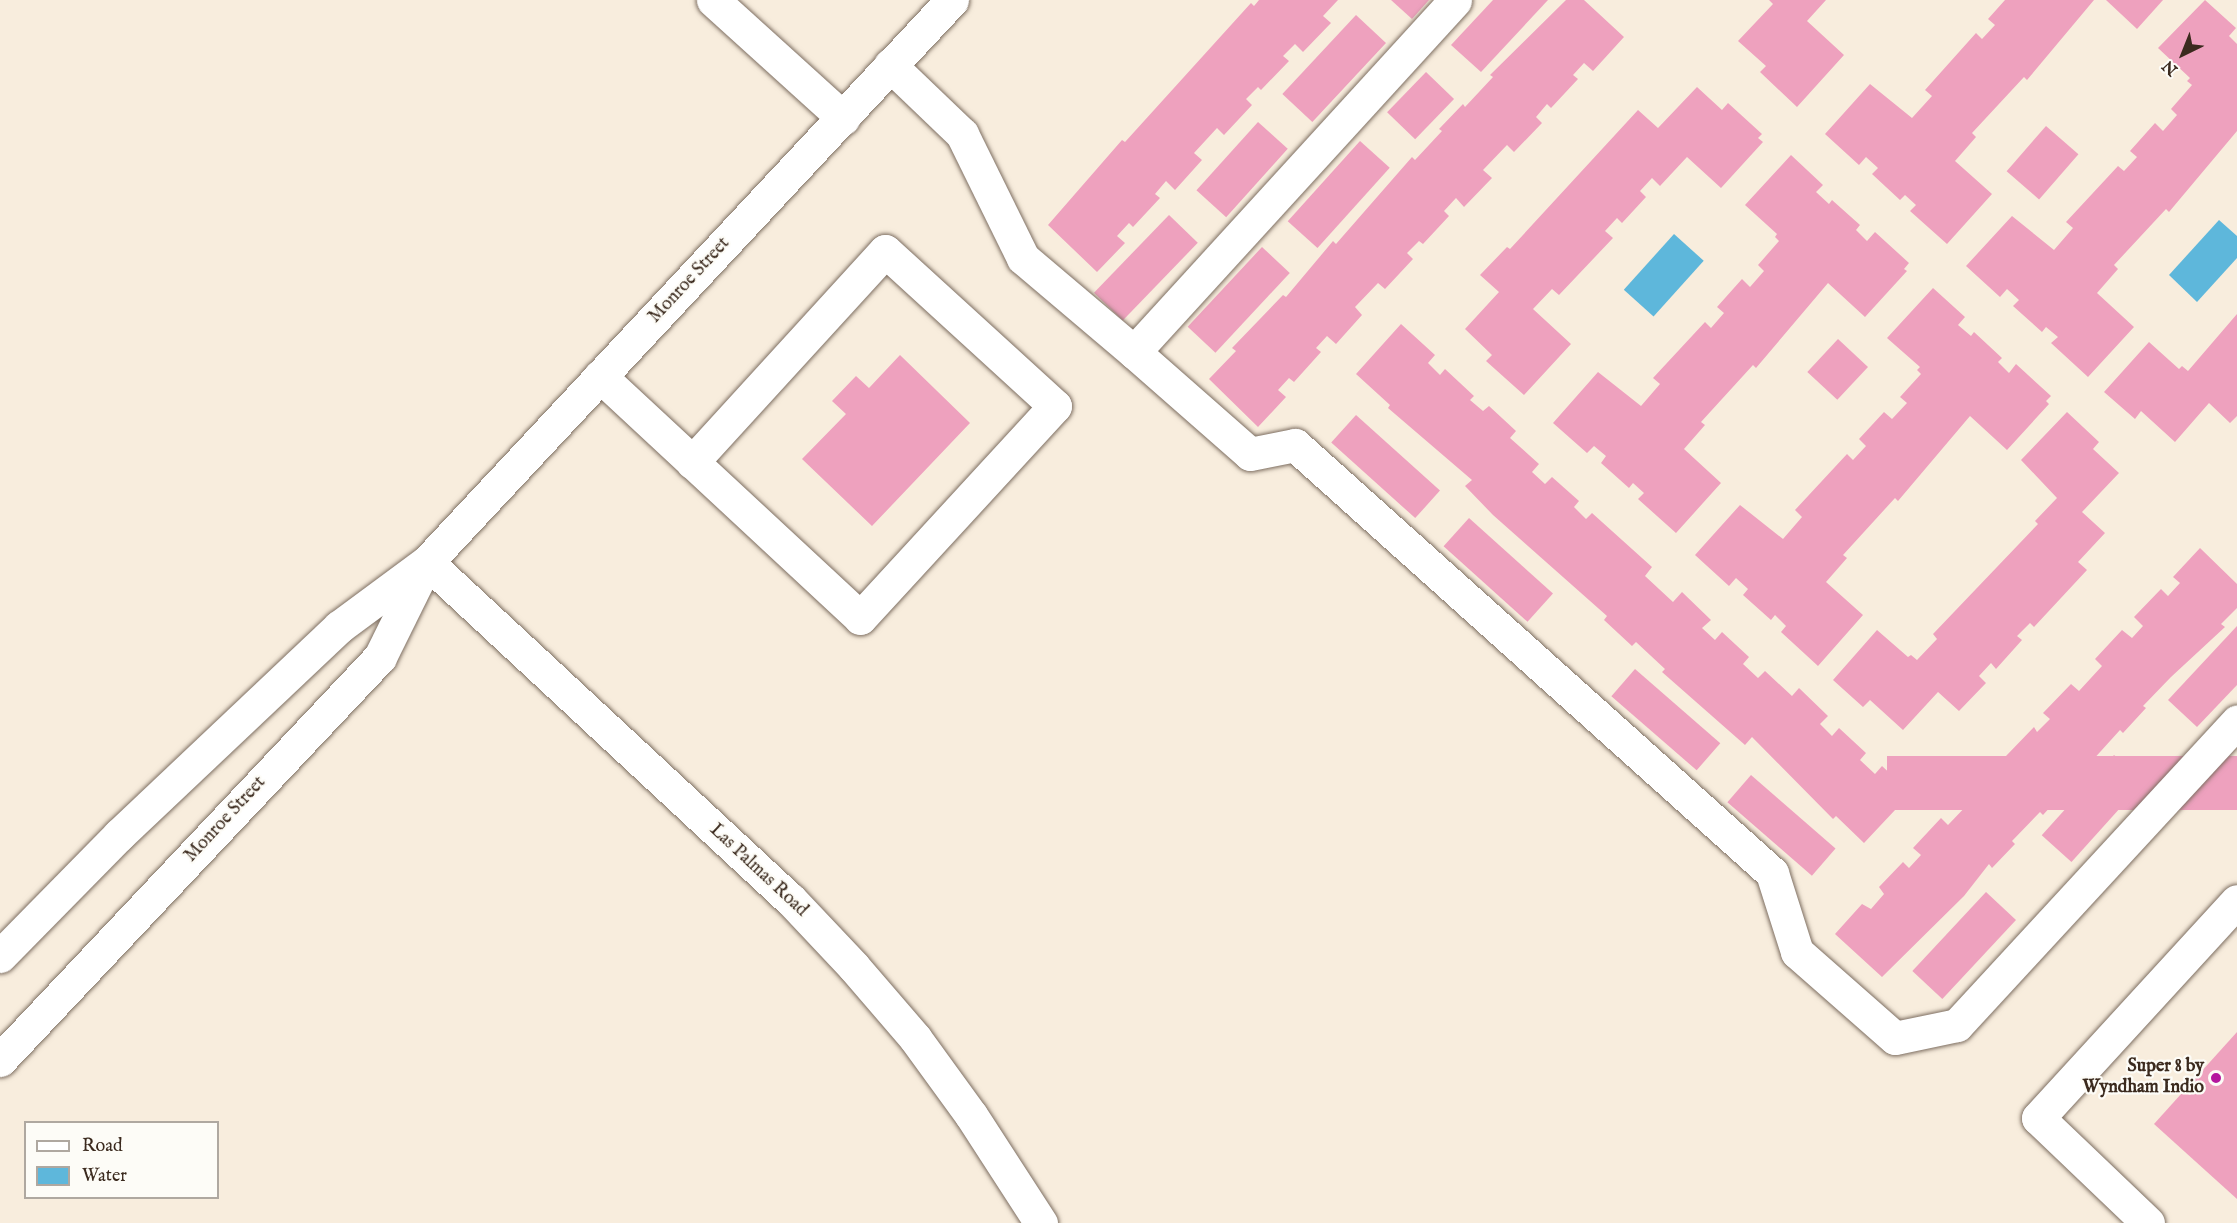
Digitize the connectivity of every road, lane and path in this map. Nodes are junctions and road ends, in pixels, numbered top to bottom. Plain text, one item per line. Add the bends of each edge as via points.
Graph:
1 (713, 0) edge
2 (952, 0) edge
3 (1455, 0) edge
4 (890, 65) junction
5 (843, 118) junction
6 (1134, 352) junction
7 (600, 376) junction
8 (692, 462) junction
9 (427, 562) junction
10 (2237, 722) edge
11 (2237, 902) edge
12 (0, 956) edge
13 (0, 1060) edge
14 (1041, 1223) edge
15 (2148, 1223) edge

1 - 5 main road
2 - 4 main road, Monroe Street
3 - 6 main road
4 - 5 main road, Monroe Street
4 - 6 main road via 962,134 1023,258
5 - 7 main road, Monroe Street
6 - 10 main road via 1250,454 1295,445 1755,857 1772,873 1797,952 1895,1038 1957,1025
7 - 8 main road
7 - 9 main road, Monroe Street
8 - 8 main road via 860,618 1055,406 885,251
9 - 12 main road, Monroe Street via 339,627 119,835
9 - 13 main road, Monroe Street via 380,657
9 - 14 main road, Las Palmas Road via 790,899 854,967 957,1096
11 - 15 main road via 2038,1118

